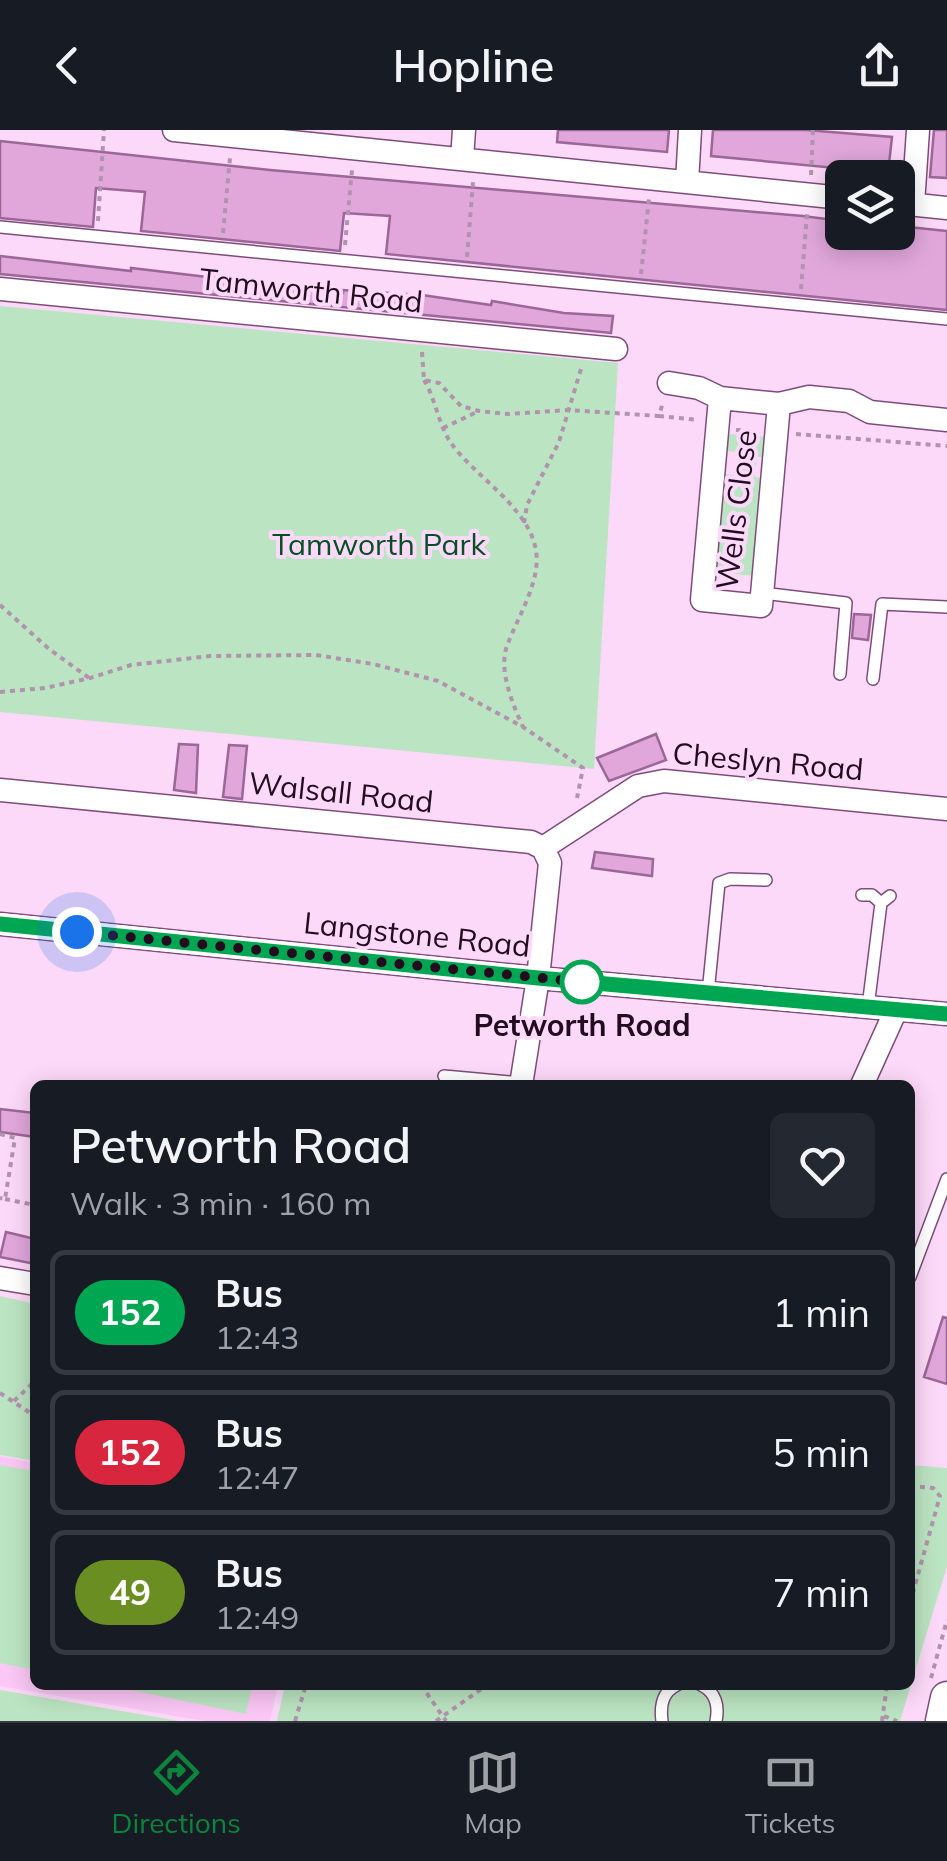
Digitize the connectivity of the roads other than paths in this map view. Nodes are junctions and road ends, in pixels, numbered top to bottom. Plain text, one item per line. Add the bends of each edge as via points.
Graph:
1 (174, 130) edge
2 (464, 130) edge
3 (690, 130) edge
4 (918, 130) edge
5 (469, 160) junction
6 (913, 160) edge
7 (687, 182) junction
8 (825, 196) edge
9 (915, 205) edge
10 (947, 208) edge
11 (0, 226) edge
12 (0, 289) edge
13 (947, 318) edge
14 (616, 348) dead end
15 (669, 383) road end
16 (720, 398) junction
17 (779, 404) junction
18 (947, 420) edge
19 (762, 593) junction
20 (947, 607) edge
21 (840, 674) dead end
22 (873, 679) dead end
23 (0, 790) edge
24 (947, 809) edge
25 (543, 848) junction
26 (766, 880) dead end
27 (862, 895) dead end
28 (0, 924) edge
29 (538, 978) junction
30 (708, 993) junction
31 (868, 1008) junction
32 (896, 1010) junction
33 (947, 1014) edge
34 (444, 1076) dead end
35 (482, 1080) edge
36 (522, 1080) edge
37 (864, 1080) edge
38 (947, 1180) edge
39 (915, 1264) edge
40 (0, 1278) edge
41 (30, 1283) edge
42 (672, 1690) edge
43 (707, 1690) edge
44 (662, 1721) edge
45 (716, 1721) edge

1 - 5 street
2 - 5 street
3 - 7 street
4 - 6 street
5 - 7 street
7 - 8 street
9 - 10 street
11 - 13 lane
12 - 14 street, Tamworth Road
15 - 16 street
16 - 17 street
16 - 19 street, Wells Close via 702,600 760,606
17 - 18 street via 810,397
17 - 19 street, Wells Close
19 - 21 lane via 846,603
20 - 22 lane via 882,604
23 - 25 street, Walsall Road
24 - 25 street, Cheslyn Road via 664,781 638,786
25 - 29 street via 550,863
26 - 30 lane via 730,878 719,884
27 - 31 lane via 885,900
28 - 29 street, Langstone Road
29 - 30 street, Langstone Road
29 - 36 street
30 - 31 street, Langstone Road
31 - 32 street, Langstone Road
32 - 33 street, Langstone Road
32 - 37 street
34 - 35 lane
38 - 39 lane
40 - 41 street
42 - 44 lane via 660,1708
43 - 45 lane via 715,1696

